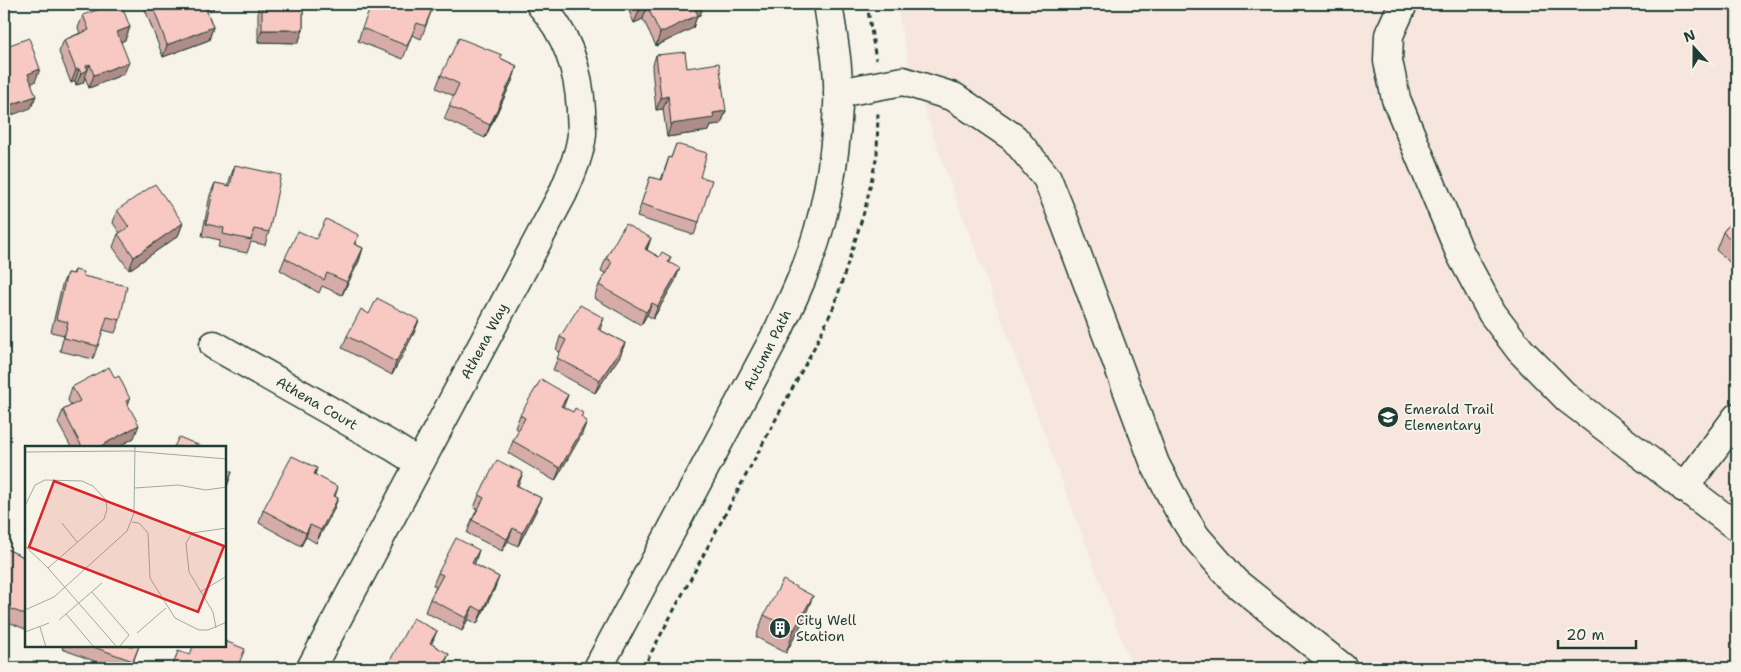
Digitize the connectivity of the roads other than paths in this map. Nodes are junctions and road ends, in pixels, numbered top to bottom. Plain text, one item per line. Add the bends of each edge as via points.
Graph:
1 (540, 4) edge
2 (828, 4) edge
3 (1403, 4) edge
4 (838, 93) junction
5 (214, 345) dead end
6 (1737, 417) edge
7 (419, 463) junction
8 (1684, 488) junction
9 (1737, 527) edge
10 (311, 668) edge
11 (598, 668) edge
12 (1343, 668) edge

1 - 7 street, Athena Way via 565,39 574,64 582,134 574,165
2 - 4 street, Autumn Path
3 - 8 street via 1390,35 1388,61 1396,99 1460,253 1492,313 1520,350 1568,399
4 - 11 street, Autumn Path via 827,196 801,280 779,329
4 - 12 street via 903,81 954,97 1014,138 1047,178 1155,464 1196,537 1235,582
5 - 7 street, Athena Court
6 - 8 street
7 - 10 street, Athena Way
8 - 9 street

